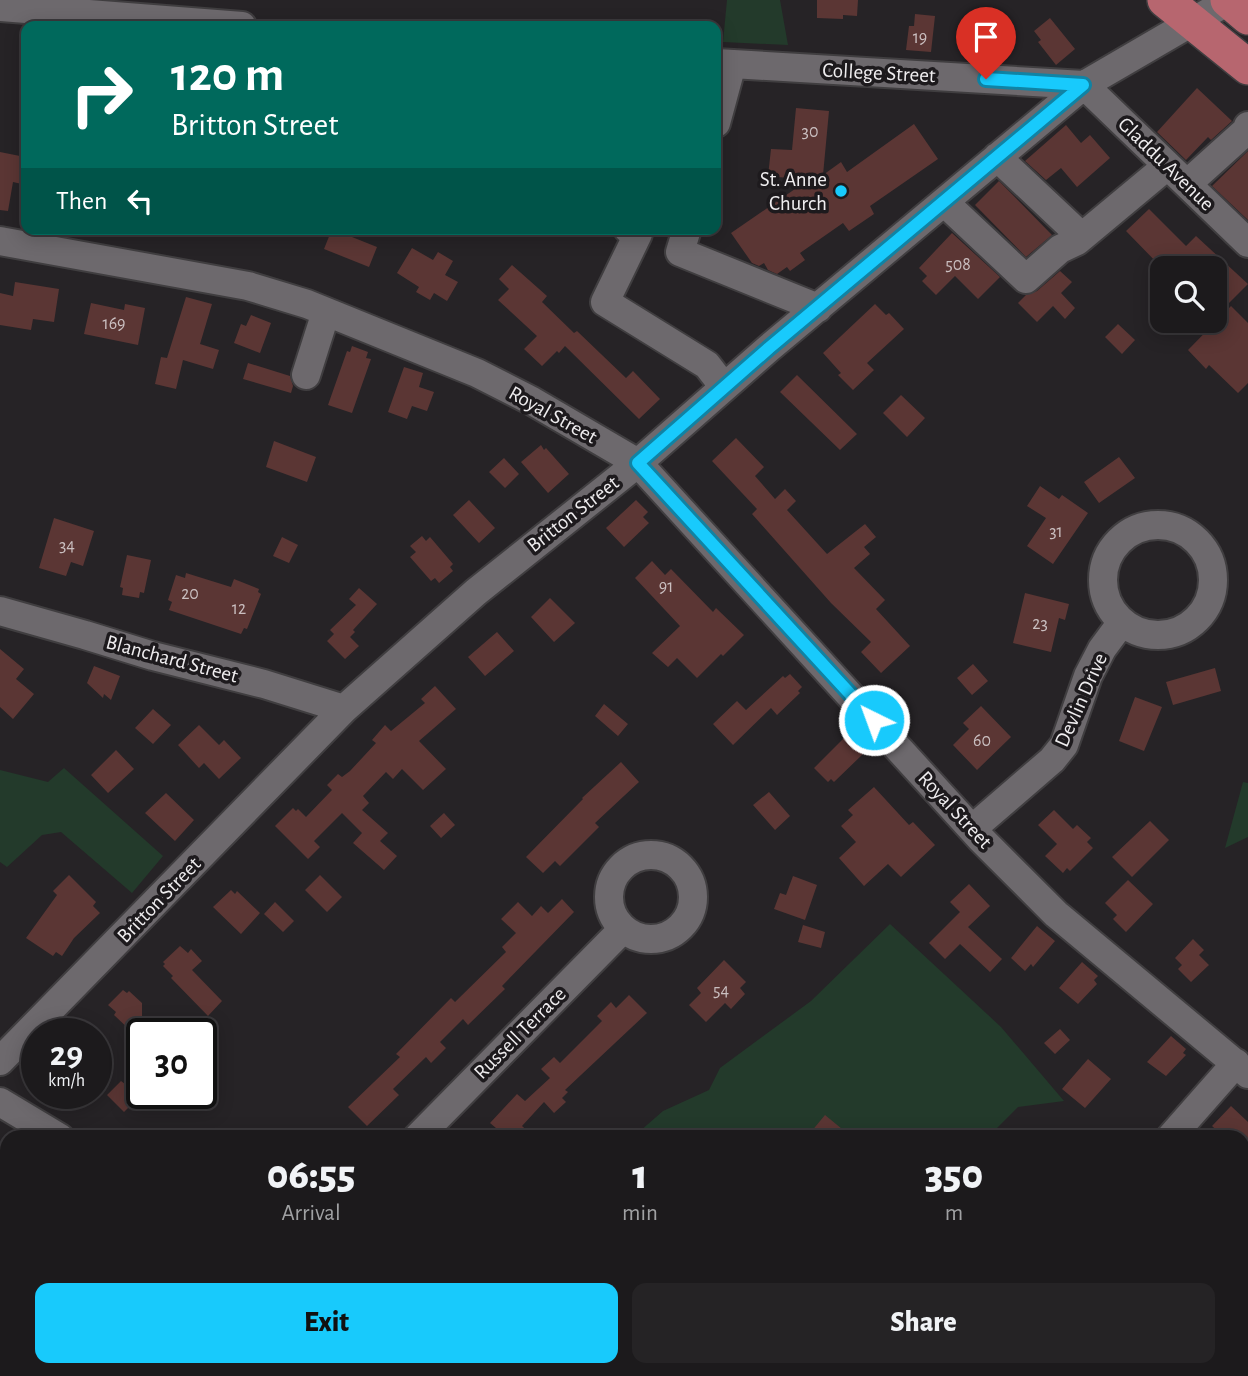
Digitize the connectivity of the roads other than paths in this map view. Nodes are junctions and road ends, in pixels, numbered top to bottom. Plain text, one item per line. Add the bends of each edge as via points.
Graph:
1 (1165, 0) edge
2 (1229, 0) edge
3 (0, 7) edge
4 (138, 9) edge
5 (1248, 16) edge
6 (211, 21) edge
7 (1193, 22) junction
8 (1248, 67) edge
9 (722, 76) edge
10 (1083, 85) junction
11 (1248, 129) edge
12 (998, 157) junction
13 (1177, 175) junction
14 (944, 202) junction
15 (631, 235) edge
16 (655, 235) edge
17 (1083, 237) junction
18 (683, 240) edge
19 (0, 241) edge
20 (1248, 243) edge
21 (818, 308) junction
22 (326, 312) junction
23 (306, 375) dead end
24 (724, 387) junction
25 (638, 463) junction
26 (0, 611) edge
27 (1122, 622) dead end
28 (344, 709) junction
29 (972, 829) junction
30 (623, 929) dead end
31 (0, 1061) edge
32 (1242, 1069) edge
33 (0, 1102) edge
34 (47, 1130) edge
35 (425, 1130) edge
36 (1178, 1130) edge

1 - 7 main road
2 - 5 main road
2 - 7 street, Britton Street
3 - 4 street
4 - 6 street
7 - 8 main road
7 - 10 street, Britton Street
9 - 10 street, College Street
10 - 12 street, Britton Street
10 - 13 street, Gladdu Avenue
11 - 13 street
12 - 14 street, Britton Street
12 - 17 street
13 - 17 street
13 - 20 street, Gladdu Avenue
14 - 17 street via 1026,279 1060,249
14 - 21 street, Britton Street
15 - 24 street via 605,302 707,365
16 - 18 street
18 - 21 street
19 - 22 street, Royal Street via 248,286
21 - 24 street, Britton Street
22 - 23 street
22 - 25 street, Royal Street via 477,373
24 - 25 street, Britton Street
25 - 28 street, Britton Street via 476,592
25 - 29 street, Royal Street
26 - 28 street, Blanchard Street
27 - 29 street, Devlin Drive via 1088,676 1064,746
28 - 31 street, Britton Street
29 - 32 street, Royal Street via 1056,914
30 - 35 street, Russell Terrace
32 - 36 street
33 - 34 street

